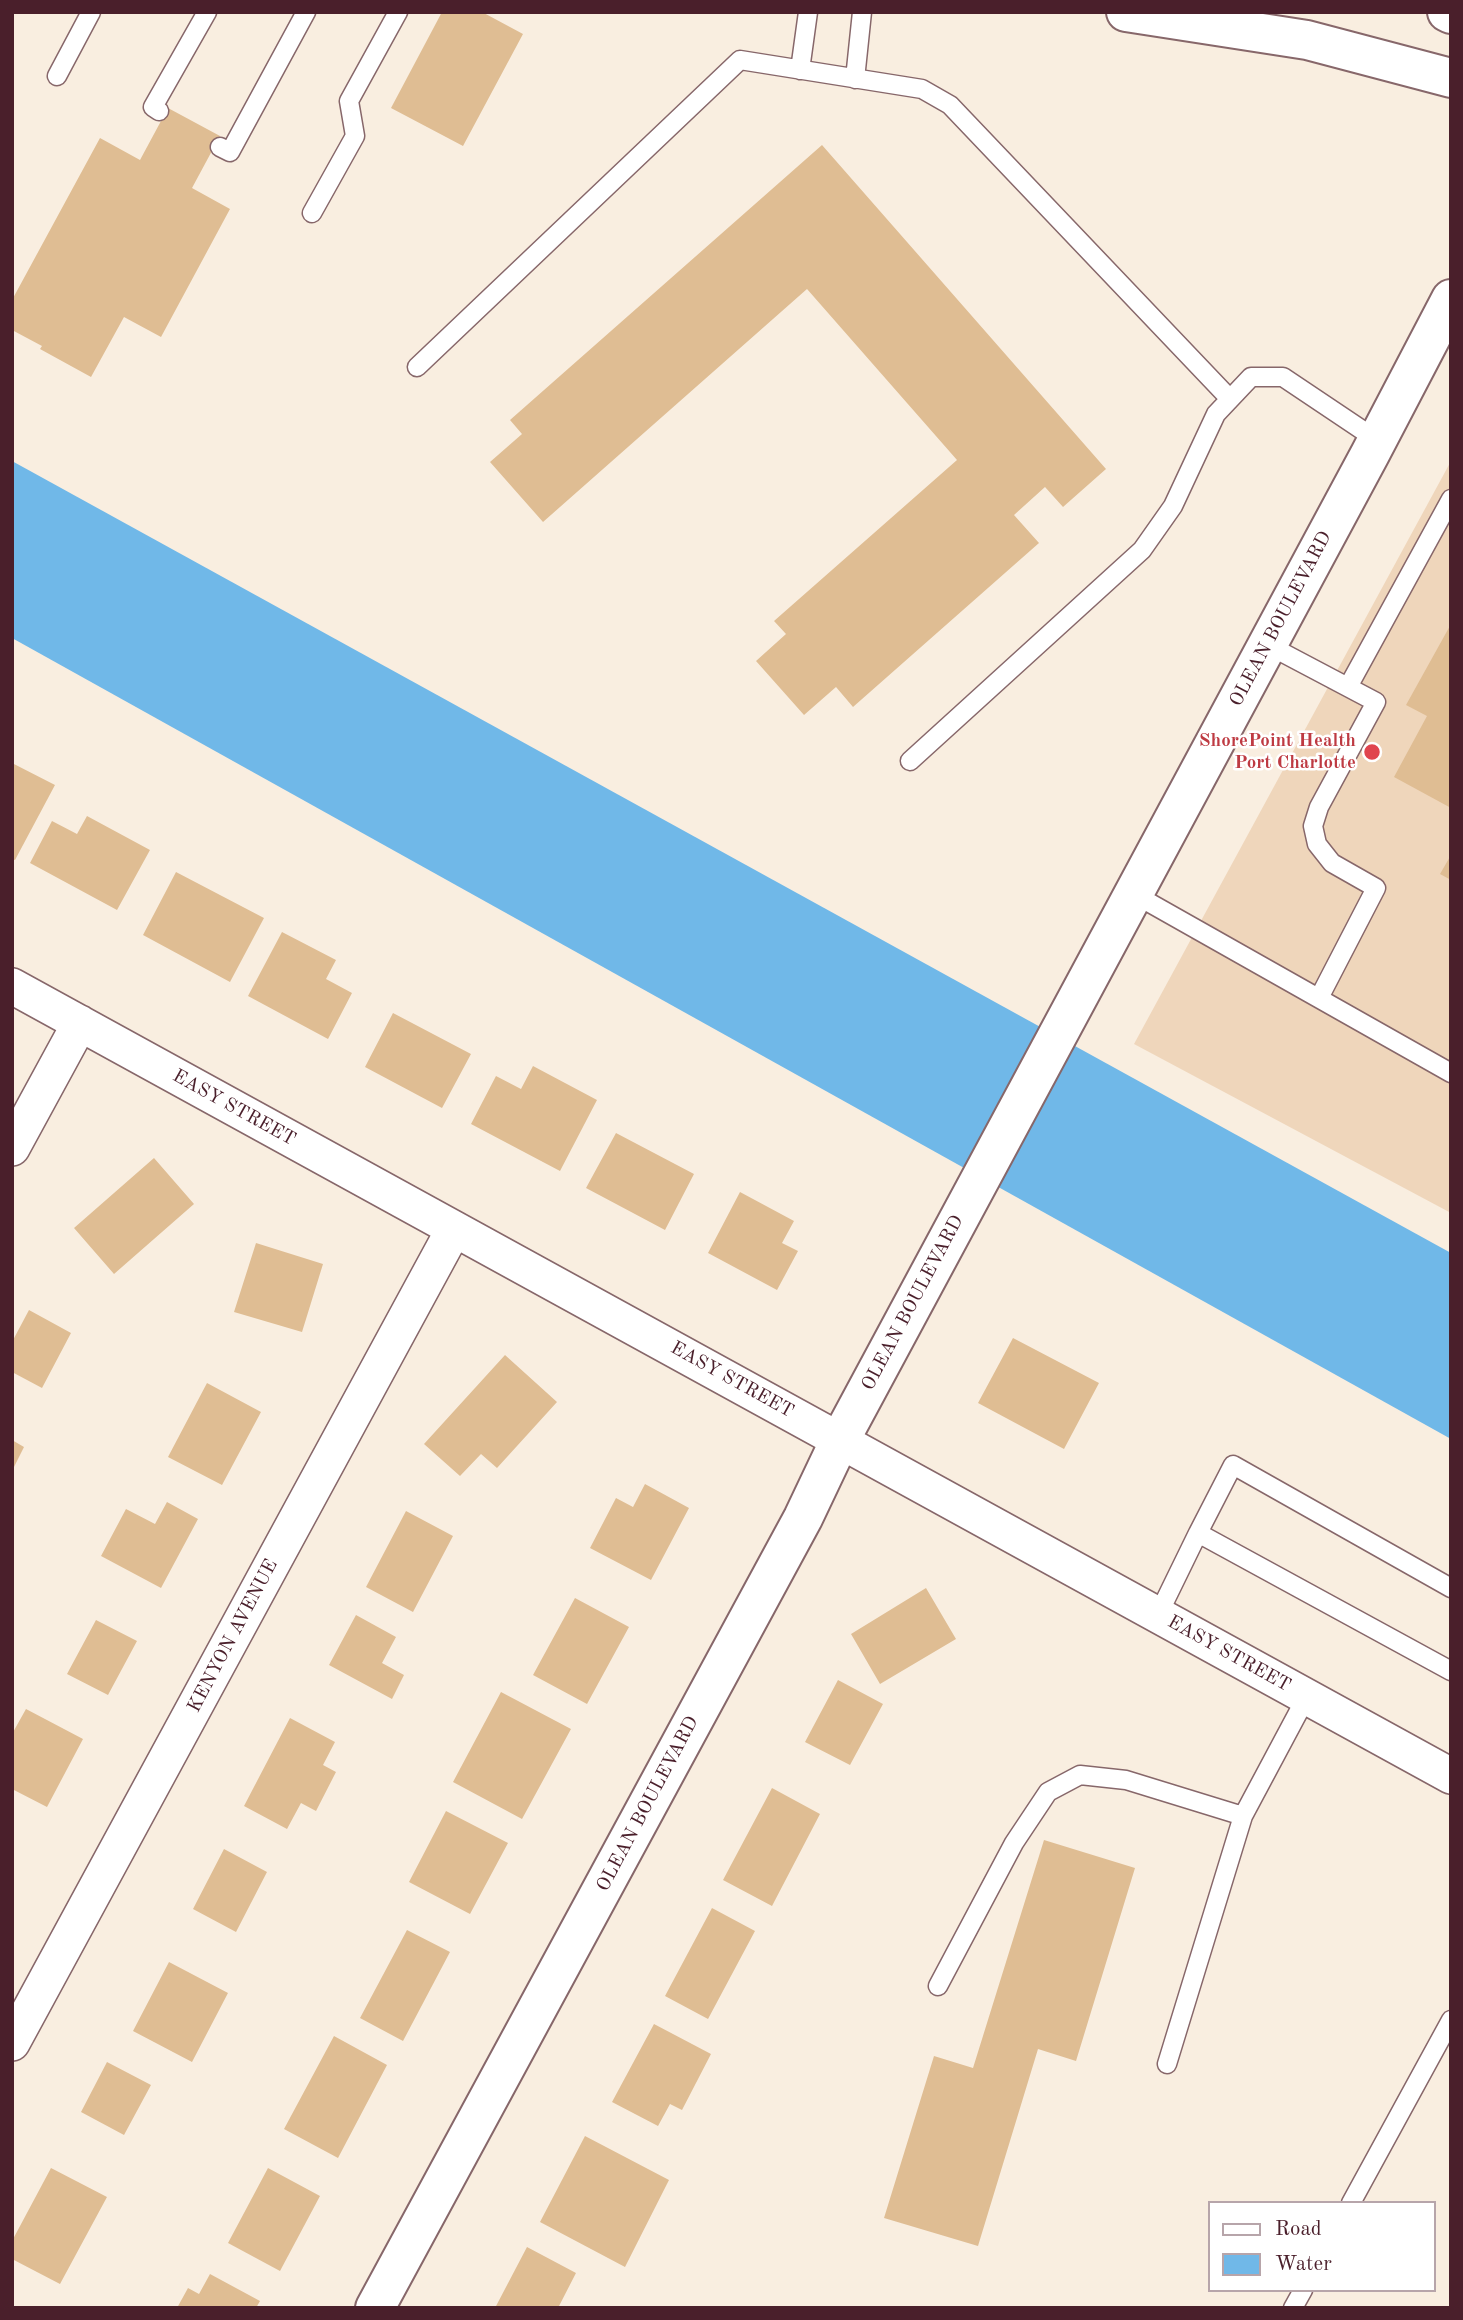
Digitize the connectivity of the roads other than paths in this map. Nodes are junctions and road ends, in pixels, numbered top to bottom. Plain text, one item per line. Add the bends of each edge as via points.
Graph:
1 (91, 12) edge
2 (207, 12) edge
3 (306, 12) edge
4 (398, 12) edge
5 (808, 12) edge
6 (862, 12) edge
7 (1126, 12) edge
8 (800, 70) junction
9 (57, 76) dead end
10 (1451, 78) edge
11 (855, 79) junction
12 (159, 111) dead end
13 (220, 147) dead end
14 (312, 213) dead end
15 (1451, 299) edge
16 (417, 367) dead end
17 (1230, 399) junction
18 (1377, 440) junction
19 (1451, 499) edge
20 (1268, 645) junction
21 (1348, 687) junction
22 (911, 761) dead end
23 (1134, 894) junction
24 (12, 986) edge
25 (1319, 999) junction
26 (80, 1023) junction
27 (1451, 1073) edge
28 (12, 1148) edge
29 (454, 1229) junction
30 (840, 1440) junction
31 (1198, 1533) junction
32 (1451, 1588) edge
33 (1157, 1615) junction
34 (1451, 1671) edge
35 (1307, 1696) junction
36 (1451, 1776) edge
37 (1243, 1816) junction
38 (938, 1986) dead end
39 (1451, 2021) edge
40 (12, 2042) edge
41 (1167, 2064) dead end
42 (1352, 2201) edge
43 (1302, 2292) edge
44 (375, 2308) edge
45 (1293, 2308) edge

1 - 9 lane
2 - 12 lane via 153,107
3 - 13 lane via 230,152
4 - 14 lane via 349,101 355,136
5 - 8 lane
6 - 11 lane
7 - 10 street via 1307,40
8 - 11 lane
8 - 16 lane via 740,60
11 - 17 lane via 922,89 950,105
15 - 18 street, OLEAN BOULEVARD
17 - 18 lane via 1251,377 1283,377
17 - 22 lane via 1216,414 1172,506 1142,550
18 - 20 street, OLEAN BOULEVARD
19 - 21 lane
20 - 21 lane
20 - 23 street, OLEAN BOULEVARD
21 - 25 lane via 1376,702 1313,826 1317,844 1332,863 1377,888
23 - 25 lane
23 - 30 street, OLEAN BOULEVARD
24 - 26 street, EASY STREET
25 - 27 lane
26 - 28 street
26 - 29 street, EASY STREET
29 - 30 street, EASY STREET
29 - 40 street, KENYON AVENUE
30 - 33 street, EASY STREET
30 - 44 street, OLEAN BOULEVARD via 803,1518
31 - 32 lane via 1233,1465
31 - 33 lane
31 - 34 lane
33 - 35 street, EASY STREET
35 - 36 street, EASY STREET
35 - 37 lane
37 - 38 lane via 1126,1780 1080,1775 1048,1792 1014,1843
37 - 41 lane
39 - 42 lane
43 - 45 lane

